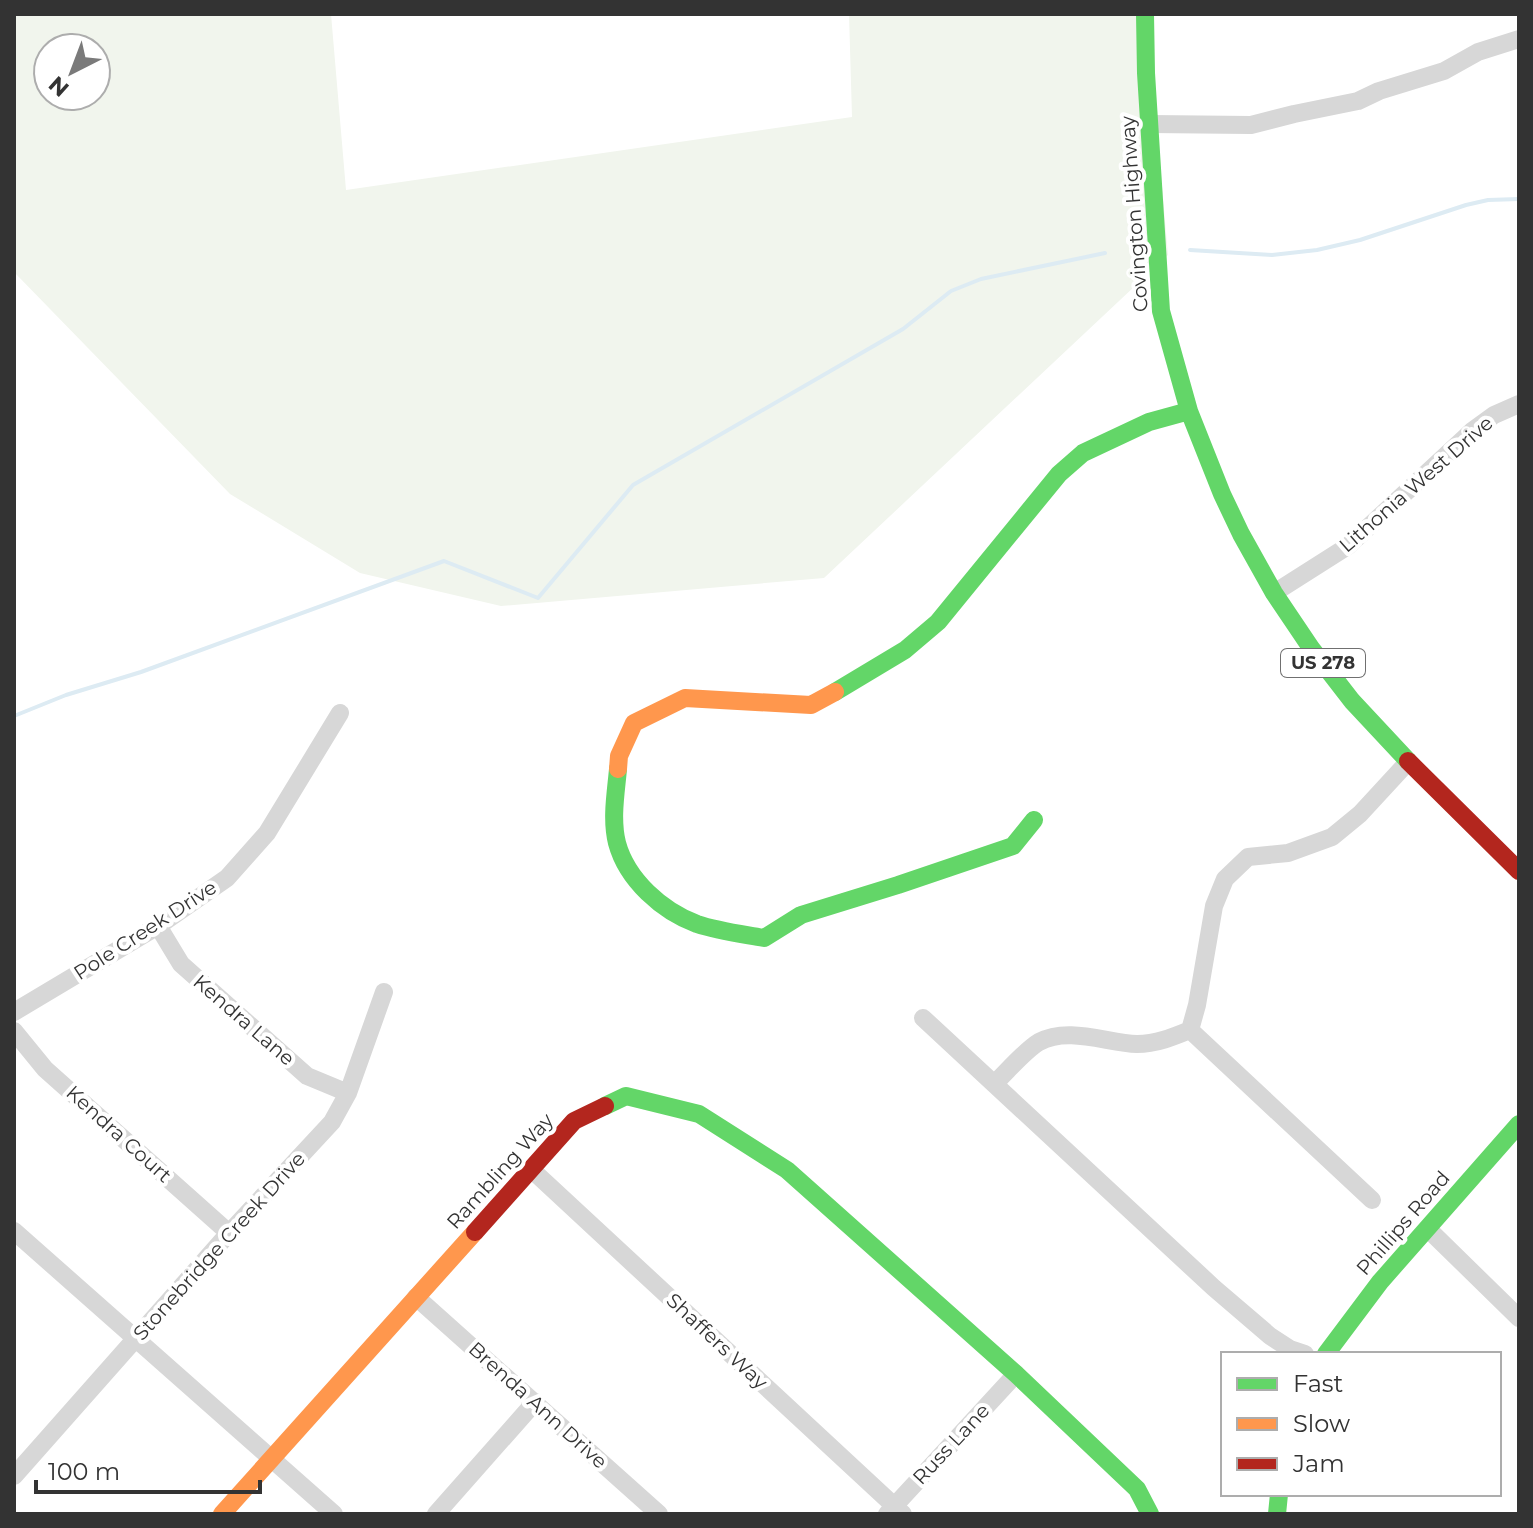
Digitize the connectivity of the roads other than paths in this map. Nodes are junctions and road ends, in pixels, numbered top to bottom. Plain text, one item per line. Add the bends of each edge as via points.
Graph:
1 (1145, 14) edge
2 (1519, 39) edge
3 (1150, 124) junction
4 (1519, 404) edge
5 (1189, 411) junction
6 (1274, 593) junction
7 (340, 713) dead end
8 (1408, 762) junction
9 (1034, 820) dead end
10 (1519, 871) edge
11 (158, 926) junction
12 (384, 992) dead end
13 (14, 1012) edge
14 (923, 1018) dead end
15 (1190, 1030) junction
16 (14, 1031) edge
17 (994, 1084) junction
18 (348, 1093) junction
19 (1519, 1124) edge
20 (531, 1169) junction
21 (1372, 1200) dead end
22 (1428, 1229) junction
23 (14, 1231) edge
24 (229, 1233) junction
25 (416, 1297) junction
26 (1519, 1318) edge
27 (135, 1339) junction
28 (1299, 1352) edge
29 (1328, 1352) edge
30 (1016, 1374) junction
31 (535, 1402) junction
32 (272, 1459) junction
33 (16, 1468) edge
34 (895, 1511) edge
35 (222, 1514) edge
36 (334, 1514) edge
37 (436, 1514) edge
38 (659, 1514) edge
39 (1150, 1514) edge

1 - 3 street, Covington Highway / US 278
2 - 3 street via 1358,101 1251,125
3 - 5 street, Covington Highway / US 278 via 1161,311
4 - 6 street, Lithonia West Drive via 1472,431 1348,546
5 - 6 street, Covington Highway / US 278 via 1222,494
5 - 9 street via 1149,422 1083,453 1059,474 938,622 852,683 811,705 685,698 634,723 619,756 614,814 617,843 647,893 700,925 764,938 801,915 1013,846
6 - 8 street, Covington Highway / US 278 via 1352,701
7 - 11 street, Pole Creek Drive via 267,833 227,878
8 - 10 street, Covington Highway / US 278
8 - 15 street via 1332,837 1288,853 1248,857 1225,879 1214,906
11 - 13 street, Pole Creek Drive
11 - 18 street, Kendra Lane via 181,964 307,1076
12 - 18 street, Stonebridge Creek Drive
14 - 17 street
15 - 17 street via 1161,1042 1136,1044 1090,1036 1052,1037 1037,1043
15 - 21 street
16 - 24 street, Kendra Court via 45,1069
17 - 28 street via 1214,1288 1270,1336
18 - 24 street, Stonebridge Creek Drive via 332,1122
19 - 22 street, Phillips Road
20 - 25 street, Rambling Way
20 - 30 street, Rambling Way via 574,1121 626,1096 699,1114 787,1170
20 - 34 street, Shaffers Way
22 - 26 street
22 - 29 street, Phillips Road
23 - 27 street
24 - 27 street, Stonebridge Creek Drive
25 - 31 street, Brenda Ann Drive
25 - 32 street, Rambling Way
27 - 32 street
27 - 33 street, Stonebridge Creek Drive
30 - 34 street, Russ Lane
30 - 39 street, Rambling Way via 1137,1489
31 - 37 street
31 - 38 street, Brenda Ann Drive
32 - 35 street, Rambling Way
32 - 36 street

